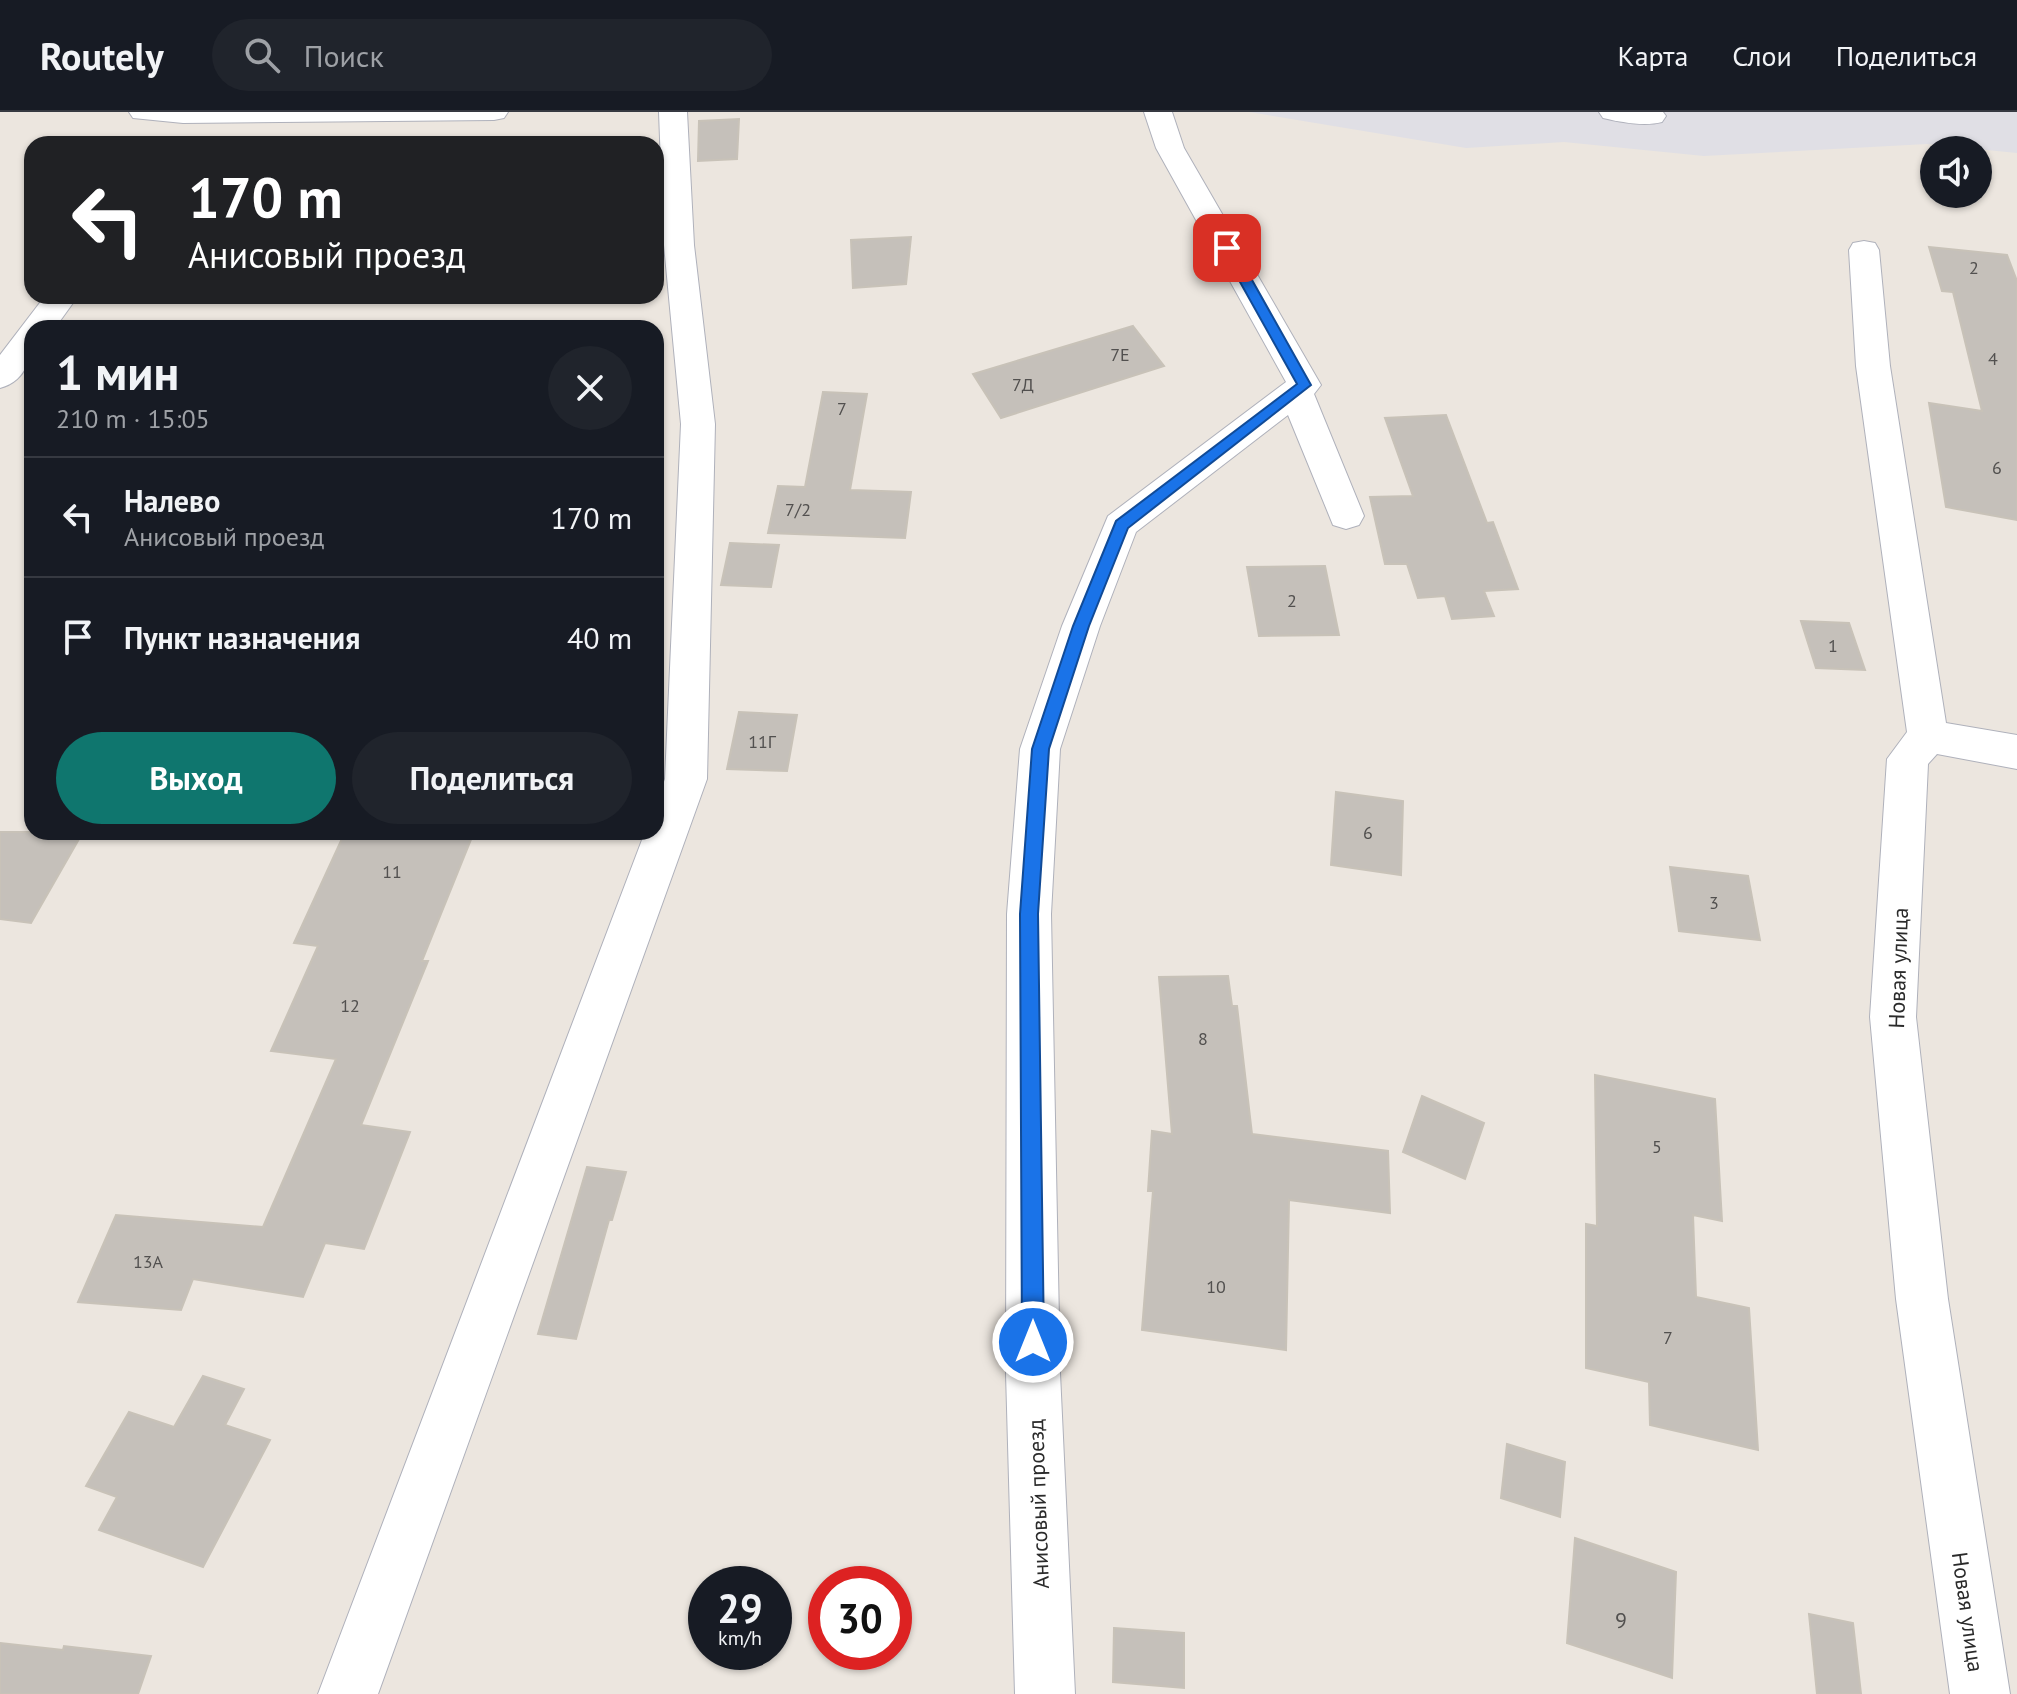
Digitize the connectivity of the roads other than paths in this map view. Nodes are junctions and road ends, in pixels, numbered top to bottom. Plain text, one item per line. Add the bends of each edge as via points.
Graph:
1 (143, 112) edge
2 (494, 112) edge
3 (672, 112) edge
4 (1158, 112) edge
5 (1613, 112) edge
6 (183, 115) junction
7 (1652, 116) dead end
8 (169, 136) edge
9 (1864, 250) dead end
10 (24, 347) edge
11 (0, 377) edge
12 (1296, 392) junction
13 (1346, 516) dead end
14 (1928, 736) junction
15 (2017, 752) edge
16 (664, 839) edge
17 (663, 840) edge
18 (348, 1694) edge
19 (1045, 1694) edge
20 (1980, 1694) edge

1 - 6 street
2 - 6 street
3 - 16 street via 679,245 698,424 686,779
4 - 12 street via 1170,148 1304,385
5 - 7 street
6 - 8 street
9 - 14 street via 1873,366
10 - 11 street
12 - 13 street
12 - 19 street, Анисовый проезд via 1121,525 1040,749 1029,914 1033,1373
14 - 15 street
14 - 20 street, Новая улица via 1908,759 1893,1017 1922,1299
17 - 18 street

